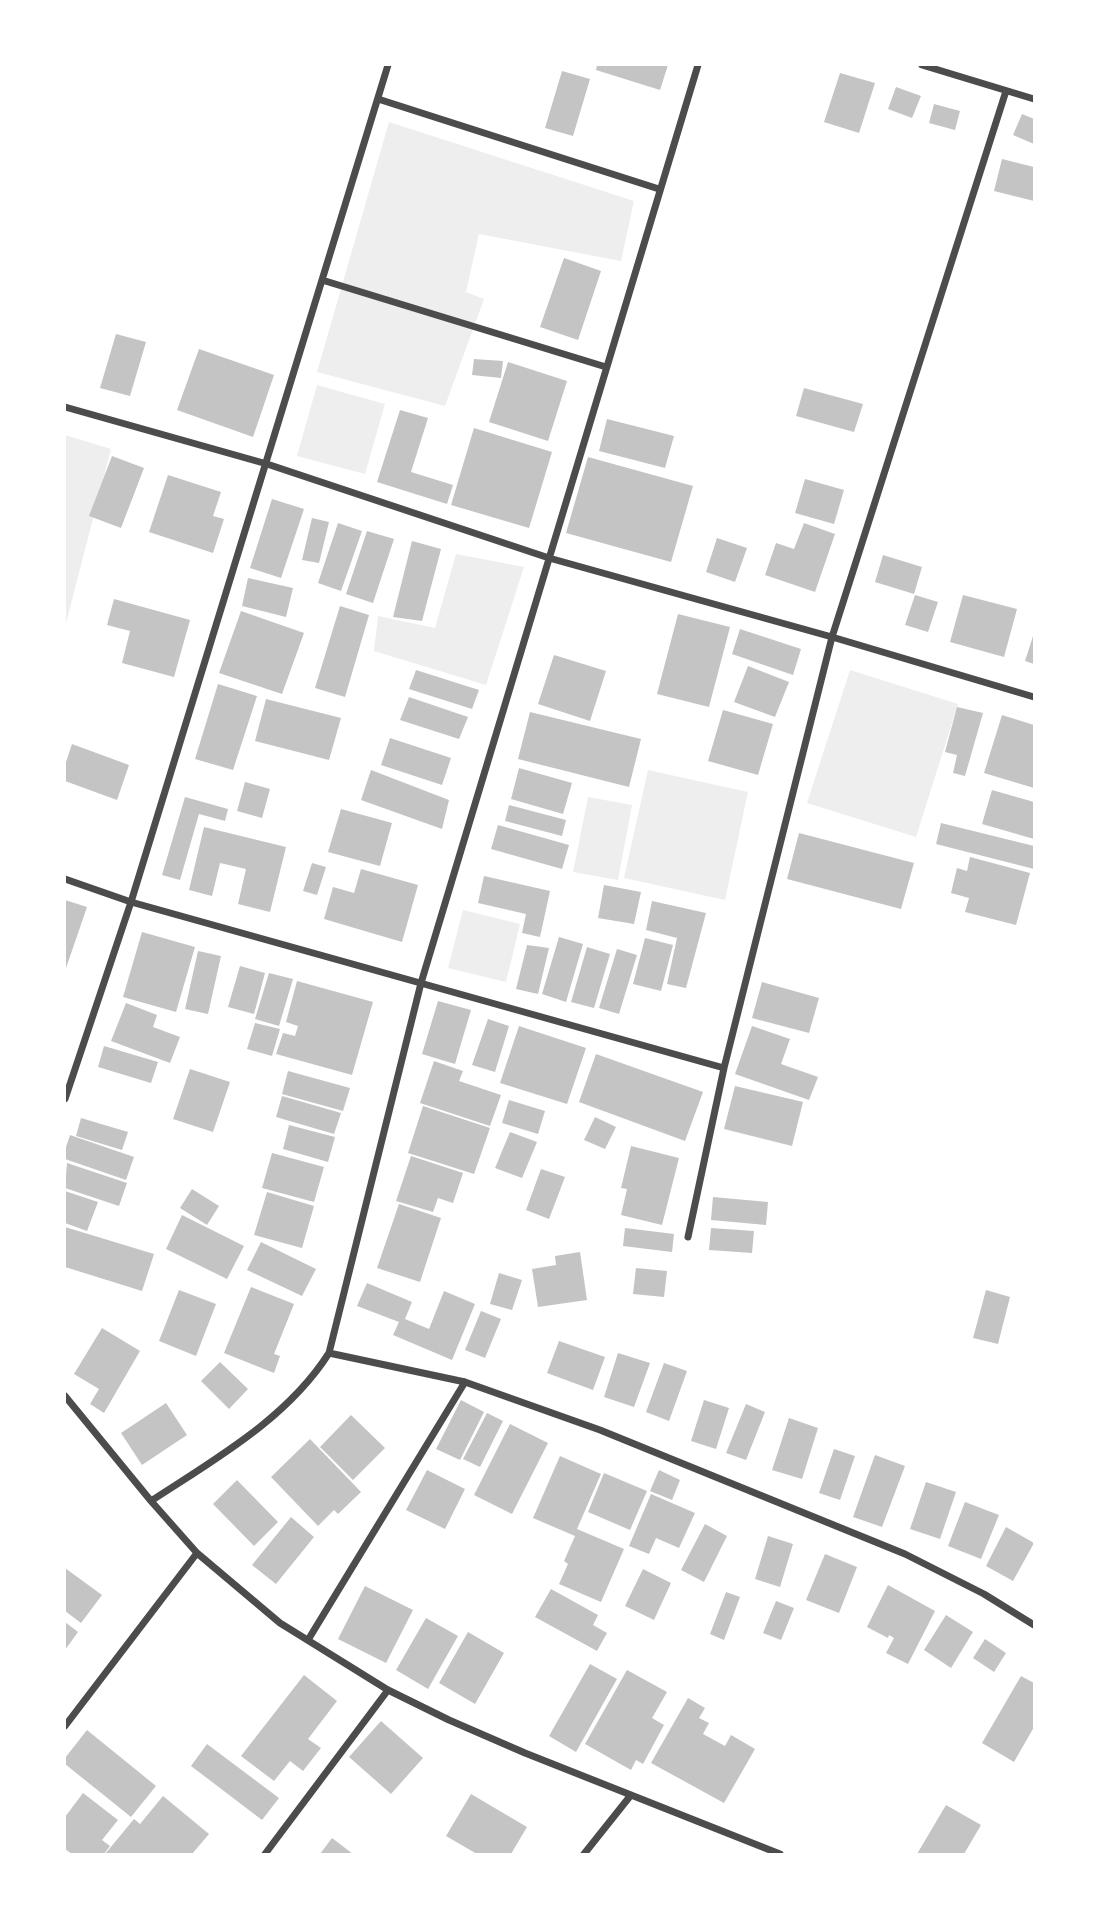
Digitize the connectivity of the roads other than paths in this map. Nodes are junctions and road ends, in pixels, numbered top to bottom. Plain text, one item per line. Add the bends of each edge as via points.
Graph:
1 (388, 65) edge
2 (698, 65) edge
3 (922, 65) edge
4 (1006, 91) junction
5 (377, 99) junction
6 (1034, 99) edge
7 (659, 190) junction
8 (323, 280) junction
9 (606, 367) junction
10 (65, 407) edge
11 (267, 464) junction
12 (549, 558) junction
13 (832, 637) junction
14 (1034, 697) edge
15 (65, 879) edge
16 (131, 902) junction
17 (421, 983) junction
18 (724, 1068) junction
19 (65, 1099) edge
20 (688, 1237) dead end
21 (329, 1353) junction
22 (465, 1382) junction
23 (65, 1395) edge
24 (150, 1501) junction
25 (197, 1553) junction
26 (1034, 1625) edge
27 (308, 1640) junction
28 (388, 1690) junction
29 (65, 1726) edge
30 (631, 1795) junction
31 (265, 1854) edge
32 (584, 1854) edge
33 (780, 1854) edge

1 - 5 street
2 - 7 street
3 - 4 street
4 - 6 street
4 - 13 street
5 - 7 street
5 - 8 street
7 - 9 street
8 - 9 street
8 - 11 street
9 - 12 street
10 - 11 street
11 - 12 street
11 - 16 street
12 - 13 street
12 - 17 street
13 - 14 street
13 - 18 street
15 - 16 street
16 - 17 street
16 - 19 street
17 - 18 street
17 - 21 street
18 - 20 street
21 - 22 street
21 - 24 street via 314,1377 275,1416
22 - 26 street via 600,1430 905,1554
22 - 27 street
23 - 24 street
24 - 25 street
25 - 27 street via 280,1623
25 - 29 street
27 - 28 street
28 - 30 street
28 - 31 street
30 - 32 street
30 - 33 street

